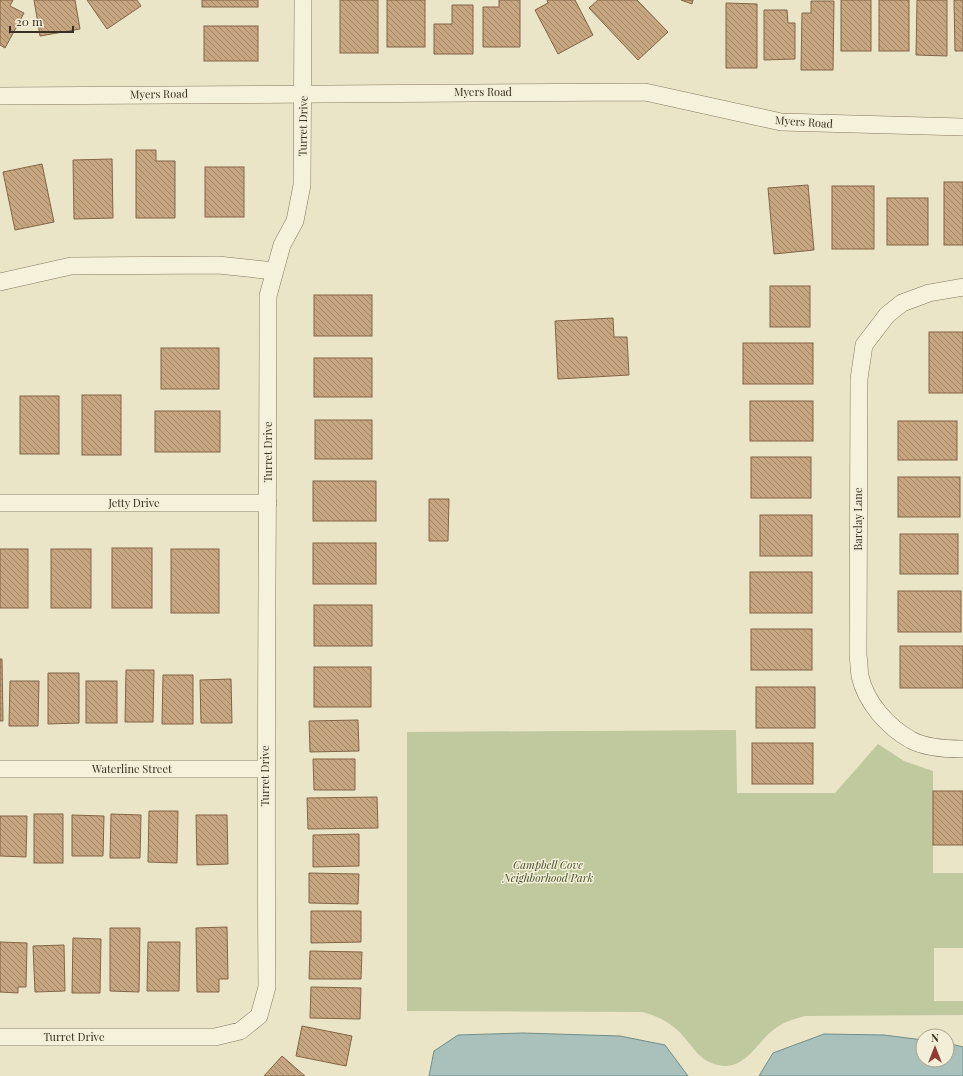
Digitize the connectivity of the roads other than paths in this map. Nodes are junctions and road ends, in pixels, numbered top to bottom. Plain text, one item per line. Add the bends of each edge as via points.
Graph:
1 (303, 0) edge
2 (303, 93) junction
3 (0, 96) edge
4 (963, 127) edge
5 (274, 271) junction
6 (0, 282) edge
7 (963, 287) edge
8 (0, 503) edge
9 (268, 503) junction
10 (963, 749) edge
11 (265, 768) junction
12 (0, 769) edge
13 (0, 1037) edge

1 - 2 street, Turret Drive
2 - 3 street, Myers Road
2 - 4 street, Myers Road via 645,92 781,122
2 - 5 street, Turret Drive via 302,185 295,221 282,245
5 - 6 street via 218,265 71,266
5 - 9 street, Turret Drive via 268,296
7 - 10 street, Barclay Lane via 929,293 902,303 887,315 864,345 859,379 858,631 860,678 872,704 887,724 912,741 945,749
8 - 9 street, Jetty Drive
9 - 11 street, Turret Drive
11 - 12 street, Waterline Street
11 - 13 street, Turret Drive via 267,987 259,1016 240,1031 215,1037

